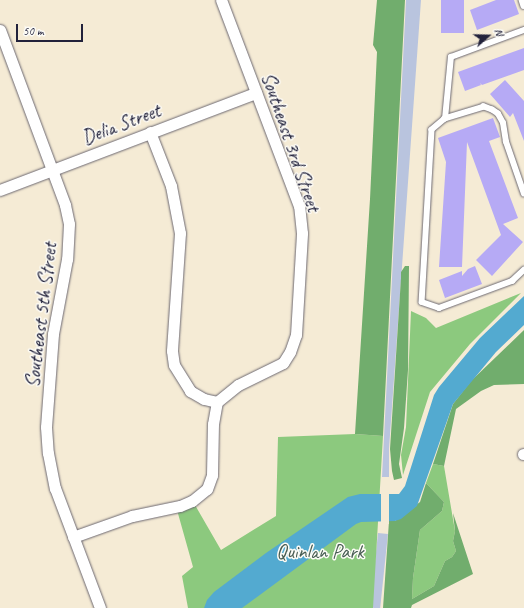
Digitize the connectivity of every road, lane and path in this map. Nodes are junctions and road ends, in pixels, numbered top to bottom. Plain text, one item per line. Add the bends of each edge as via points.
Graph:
1 (221, 0) edge
2 (522, 0) edge
3 (524, 6) edge
4 (0, 30) edge
5 (524, 30) edge
6 (256, 92) junction
7 (445, 119) junction
8 (150, 132) junction
9 (51, 170) junction
10 (0, 190) edge
11 (524, 194) edge
12 (524, 270) edge
13 (217, 402) junction
14 (73, 537) junction
15 (100, 608) edge

1 - 6 street, Southeast 3rd Street
2 - 3 lane
4 - 9 street, Southeast 5th Street
5 - 7 lane via 451,57
6 - 8 street, Delia Street
6 - 13 street, Southeast 3rd Street via 299,206 302,233 296,336 283,363 238,386
7 - 11 lane via 484,106 498,114
7 - 12 lane via 432,130 422,302 439,308 512,281
8 - 9 street, Delia Street
8 - 13 street via 171,186 180,234 172,351 174,366 190,391 204,399
9 - 10 street, Delia Street
9 - 14 street, Southeast 5th Street via 65,205 69,239 53,334 46,426 52,474
13 - 14 street via 213,424 212,475 207,489 192,501 180,506 132,516
14 - 15 street, Southeast 5th Street

